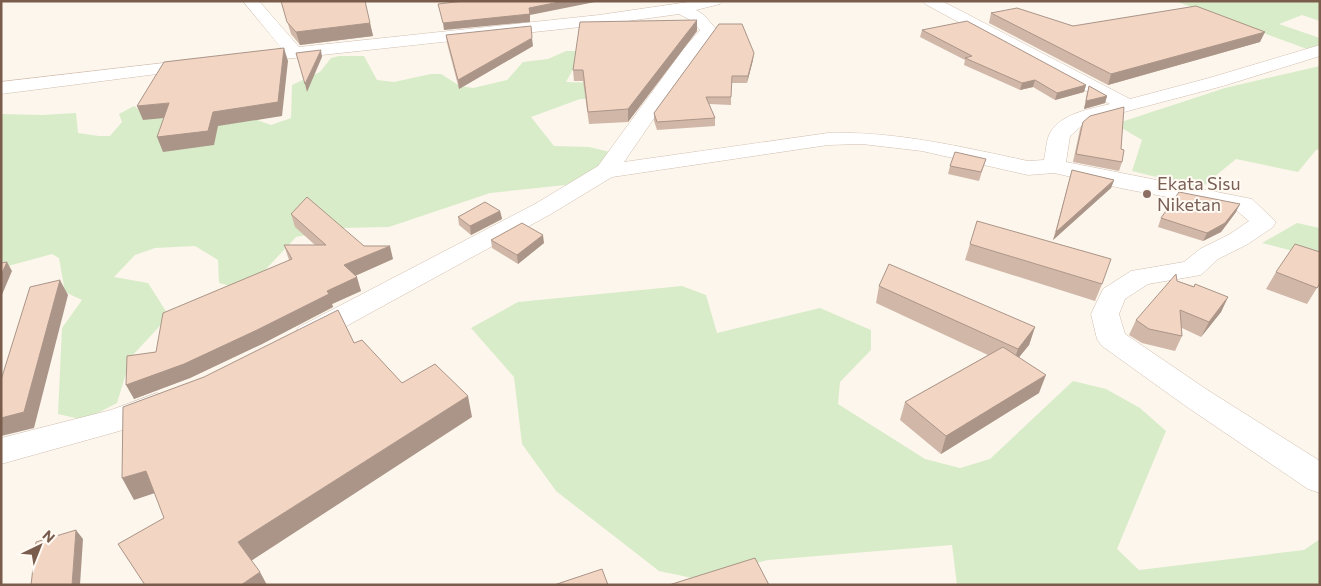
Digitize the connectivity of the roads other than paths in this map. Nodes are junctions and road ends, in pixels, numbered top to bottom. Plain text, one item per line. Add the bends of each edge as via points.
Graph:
1 (251, 1) edge
2 (715, 1) edge
3 (930, 1) edge
4 (682, 9) junction
5 (1320, 50) edge
6 (295, 53) junction
7 (236, 60) edge
8 (217, 62) edge
9 (1, 88) edge
10 (1127, 105) junction
11 (1054, 166) junction
12 (606, 171) junction
13 (291, 344) edge
14 (177, 397) edge
15 (1, 451) edge
16 (1320, 479) edge

1 - 6 street
2 - 4 street
3 - 10 street
4 - 6 street
4 - 12 street via 698,18 709,30
5 - 10 street
6 - 7 street
8 - 9 street
10 - 11 street via 1079,118 1060,134
11 - 12 street via 1028,168 922,145 862,138 828,139
11 - 16 street via 1244,204 1264,222 1209,254 1192,269 1140,277 1113,295 1105,314 1112,339
12 - 13 street via 544,209
14 - 15 street via 118,420

